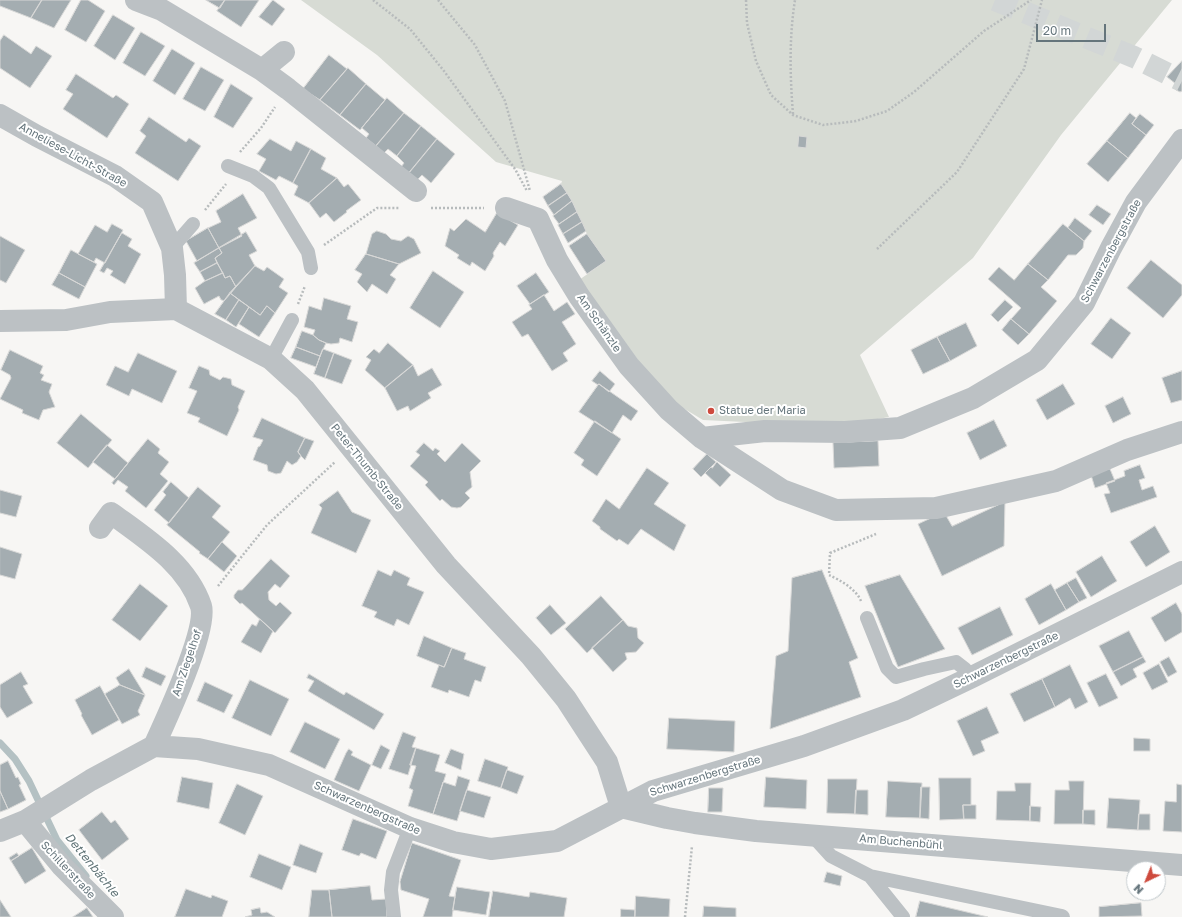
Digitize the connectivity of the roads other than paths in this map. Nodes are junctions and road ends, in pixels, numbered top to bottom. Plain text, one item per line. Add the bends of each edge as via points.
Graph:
1 (136, 0) edge
2 (284, 52) dead end
3 (262, 70) junction
4 (0, 115) edge
5 (1182, 140) edge
6 (228, 166) road end
7 (420, 200) road end
8 (506, 208) road end
9 (193, 224) road end
10 (172, 248) junction
11 (311, 268) road end
12 (176, 309) junction
13 (292, 320) road end
14 (0, 321) edge
15 (271, 359) junction
16 (1182, 432) edge
17 (702, 438) junction
18 (100, 528) dead end
19 (1182, 572) edge
20 (867, 618) dead end
21 (972, 677) junction
22 (154, 746) junction
23 (621, 807) junction
24 (36, 814) junction
25 (410, 828) junction
26 (0, 831) edge
27 (812, 835) junction
28 (1182, 865) edge
29 (870, 876) junction
30 (113, 917) edge
31 (394, 917) edge
32 (903, 917) edge
33 (1064, 917) edge

1 - 3 street via 162,10
2 - 3 street
3 - 7 street
4 - 10 street, Anneliese-Licht-Straße via 115,176 152,202
5 - 17 street, Schwarzenbergstraße via 1136,202 1084,303 1037,360 973,398 900,428 845,432 765,431
6 - 11 lane via 253,176 269,188 308,252
8 - 17 street, Am Schänzle via 536,211 557,260 579,296 629,366 669,410
9 - 10 lane
10 - 12 street, Anneliese-Licht-Straße
12 - 14 street via 110,312 66,320
12 - 15 street, Peter-Thumb-Straße
13 - 15 lane
15 - 23 street, Peter-Thumb-Straße via 304,390 446,565 531,656 566,699 607,762
16 - 17 street via 1127,450 1056,481 936,508 836,510 782,490
18 - 22 street, Am Ziegelhof via 111,514 141,536 172,561 191,586 201,607 200,631
19 - 21 street, Schwarzenbergstraße
20 - 21 lane via 887,668 896,677 956,662
21 - 23 street, Schwarzenbergstraße via 903,710 804,746 653,791
22 - 24 street
22 - 25 street, Schwarzenbergstraße via 198,749 269,765
23 - 25 street, Schwarzenbergstraße via 557,841 491,849 453,842
23 - 27 street, Am Buchenbühl via 695,823
24 - 26 street
24 - 30 street, Schillerstraße via 62,866
25 - 31 lane via 392,872
27 - 28 street, Am Buchenbühl
27 - 29 lane via 831,856
29 - 32 lane
29 - 33 lane

